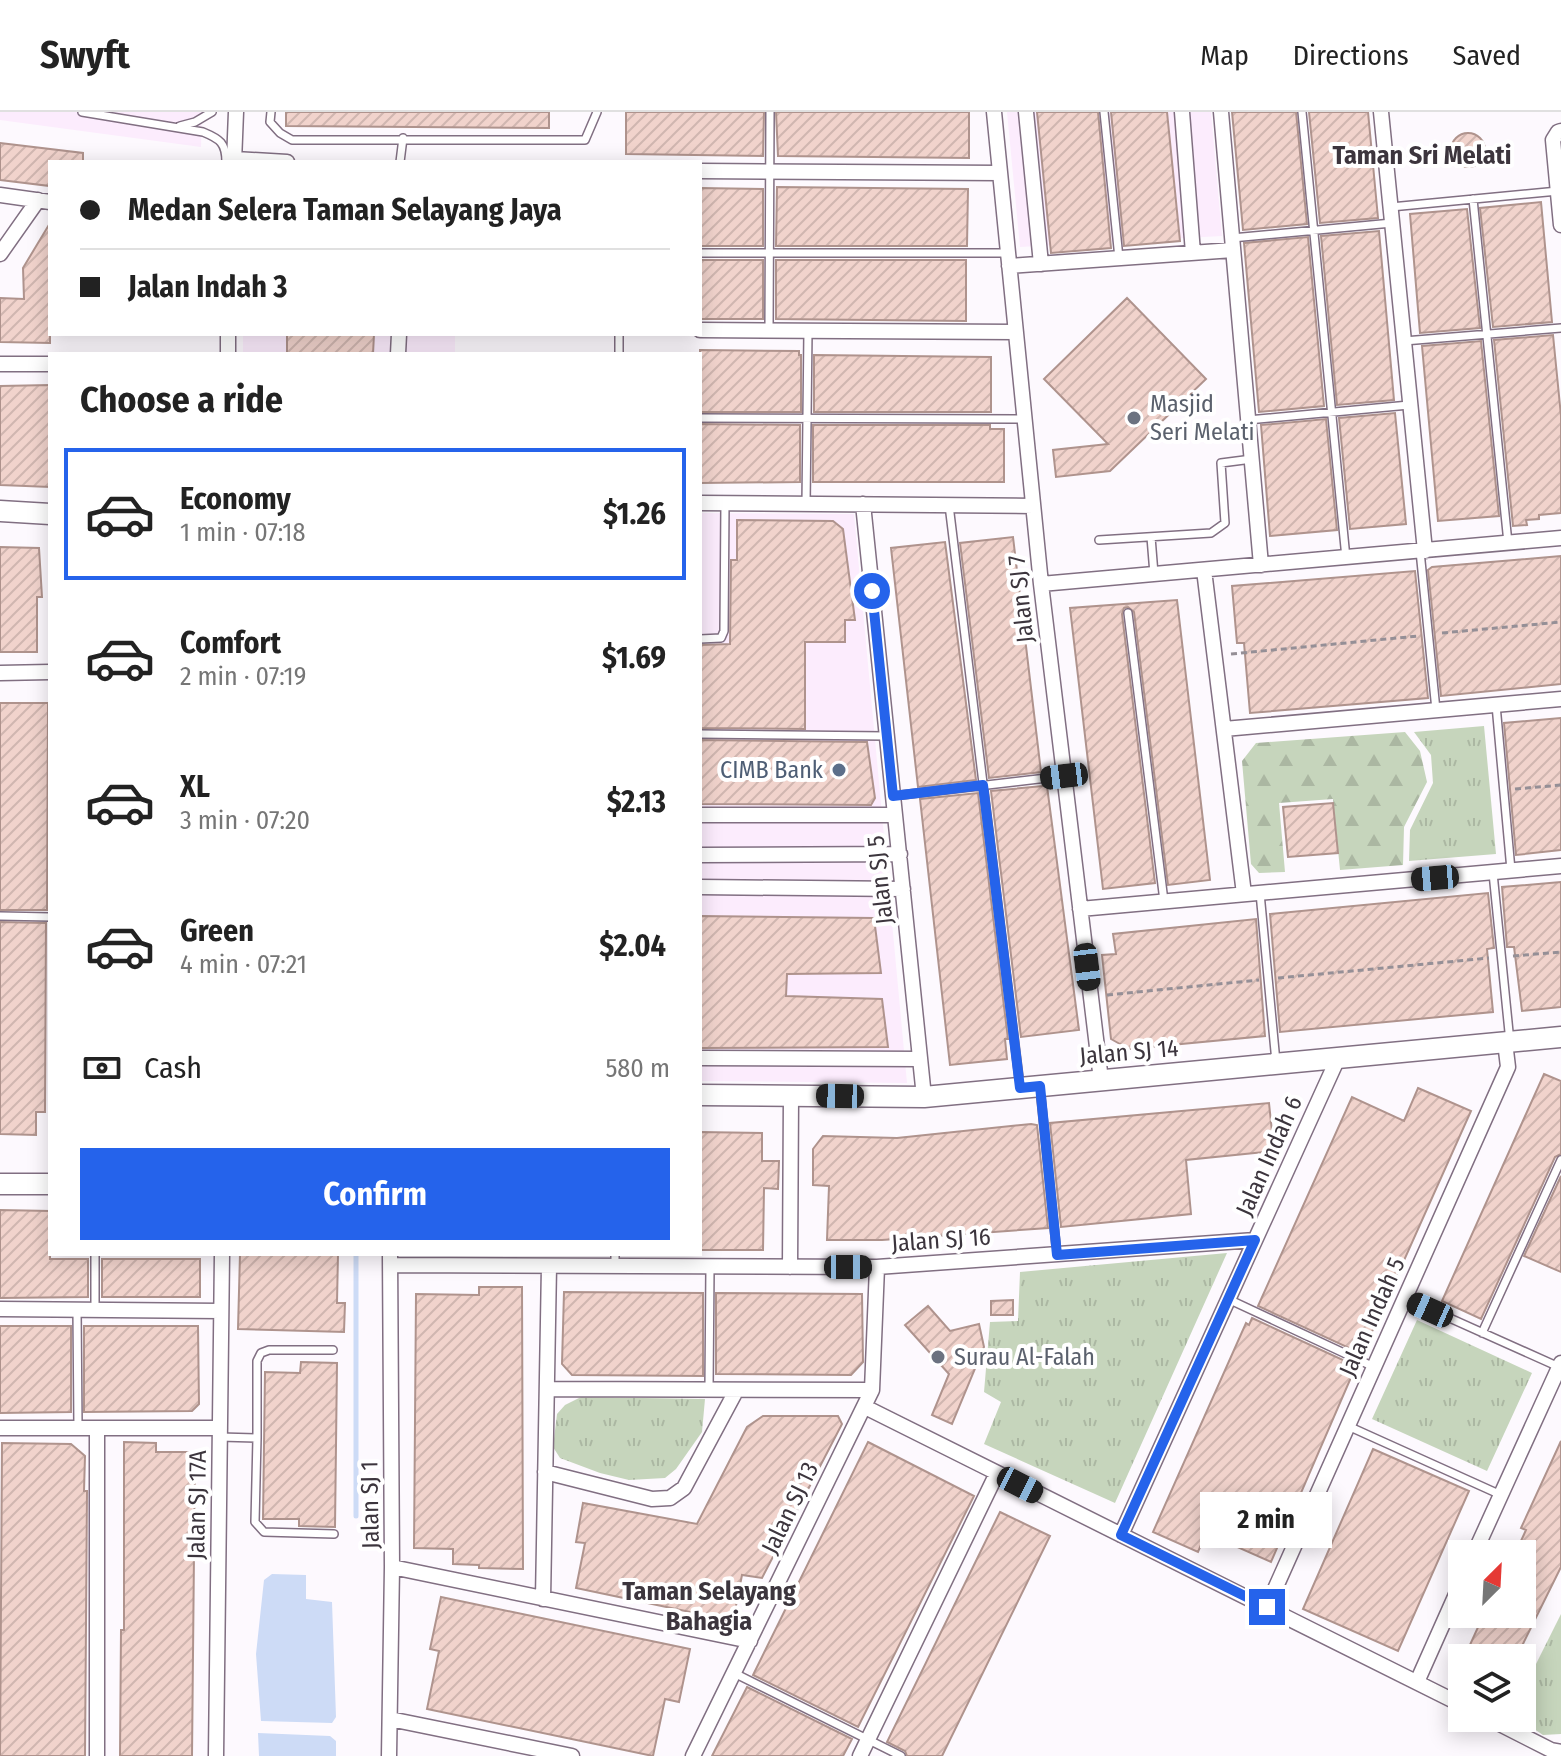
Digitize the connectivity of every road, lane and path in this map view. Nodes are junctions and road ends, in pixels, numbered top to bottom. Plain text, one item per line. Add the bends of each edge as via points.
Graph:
1 (82, 112) edge
2 (212, 112) edge
3 (236, 112) edge
4 (271, 112) edge
5 (597, 112) edge
6 (770, 112) edge
7 (994, 112) edge
8 (1026, 112) edge
9 (1104, 112) edge
10 (1182, 112) edge
11 (1221, 112) edge
12 (1302, 112) edge
13 (1381, 112) edge
14 (178, 126) junction
15 (1561, 131) edge
16 (403, 138) junction
17 (232, 160) edge
18 (232, 160) edge
19 (400, 160) edge
20 (702, 171) edge
21 (770, 172) junction
22 (1000, 173) junction
23 (1558, 191) junction
24 (0, 195) edge
25 (1473, 199) junction
26 (44, 201) edge
27 (1391, 207) junction
28 (1392, 223) junction
29 (1561, 225) edge
30 (1313, 231) junction
31 (1233, 244) junction
32 (702, 253) edge
33 (1193, 253) junction
34 (0, 254) edge
35 (769, 254) junction
36 (1119, 258) junction
37 (1009, 260) junction
38 (1041, 264) junction
39 (1561, 328) edge
40 (702, 330) edge
41 (769, 331) junction
42 (808, 331) junction
43 (1016, 332) junction
44 (1487, 334) junction
45 (1404, 341) junction
46 (0, 364) edge
47 (48, 364) edge
48 (1410, 405) junction
49 (1331, 413) junction
50 (702, 418) edge
51 (807, 418) junction
52 (1025, 419) junction
53 (1248, 420) junction
54 (1252, 459) junction
55 (702, 503) edge
56 (725, 503) junction
57 (806, 504) junction
58 (863, 504) junction
59 (949, 505) junction
60 (1033, 506) junction
61 (0, 511) edge
62 (48, 514) edge
63 (1151, 537) junction
64 (1561, 538) edge
65 (1099, 540) dead end
66 (1508, 543) junction
67 (1423, 551) junction
68 (1346, 558) junction
69 (1261, 565) junction
70 (1204, 570) junction
71 (1154, 574) junction
72 (1041, 584) junction
73 (1128, 613) dead end
74 (1561, 622) edge
75 (1428, 635) junction
76 (702, 639) edge
77 (1215, 655) junction
78 (48, 672) edge
79 (0, 673) edge
80 (1561, 699) edge
81 (1496, 705) junction
82 (1436, 710) junction
83 (1224, 729) junction
84 (702, 734) edge
85 (887, 736) junction
86 (1064, 776) junction
87 (983, 785) junction
88 (1561, 785) edge
89 (1504, 790) junction
90 (893, 796) junction
91 (702, 815) edge
92 (895, 815) junction
93 (900, 854) junction
94 (702, 855) edge
95 (1561, 866) edge
96 (1511, 871) junction
97 (1493, 873) junction
98 (702, 887) edge
99 (903, 889) junction
100 (1260, 893) junction
101 (1244, 894) junction
102 (1164, 901) junction
103 (1080, 909) junction
104 (0, 916) edge
105 (48, 917) edge
106 (1561, 952) edge
107 (1501, 957) junction
108 (1268, 979) junction
109 (1090, 996) junction
110 (1561, 1037) edge
111 (1507, 1042) junction
112 (702, 1058) edge
113 (1338, 1058) junction
114 (920, 1059) junction
115 (1276, 1064) junction
116 (1101, 1080) junction
117 (1030, 1087) junction
118 (702, 1095) edge
119 (791, 1096) junction
120 (924, 1097) junction
121 (1561, 1160) edge
122 (0, 1184) edge
123 (48, 1184) edge
124 (1255, 1240) junction
125 (1057, 1255) junction
126 (95, 1256) edge
127 (222, 1256) edge
128 (390, 1260) edge
129 (615, 1260) edge
130 (549, 1266) junction
131 (710, 1267) junction
132 (790, 1267) junction
133 (877, 1267) junction
134 (1405, 1298) junction
135 (1228, 1299) junction
136 (0, 1309) edge
137 (77, 1310) junction
138 (95, 1310) junction
139 (221, 1311) junction
140 (1482, 1333) junction
141 (333, 1350) dead end
142 (1560, 1365) edge
143 (1374, 1367) junction
144 (547, 1389) junction
145 (872, 1390) junction
146 (709, 1391) junction
147 (736, 1391) junction
148 (865, 1407) junction
149 (1348, 1426) junction
150 (0, 1428) edge
151 (78, 1428) junction
152 (97, 1428) junction
153 (220, 1433) junction
154 (257, 1438) junction
155 (545, 1472) junction
156 (997, 1473) junction
157 (1501, 1495) junction
158 (334, 1534) dead end
159 (1121, 1535) junction
160 (1480, 1540) edge
161 (392, 1567) junction
162 (543, 1599) junction
163 (1267, 1607) junction
164 (1448, 1612) edge
165 (750, 1641) junction
166 (734, 1673) junction
167 (1417, 1682) junction
168 (1448, 1698) edge
169 (390, 1719) junction
170 (1516, 1732) edge
171 (868, 1740) junction
172 (1561, 1752) edge
173 (97, 1756) edge
174 (216, 1756) edge
175 (389, 1756) edge
176 (572, 1756) edge
177 (693, 1756) edge
178 (860, 1756) edge
179 (901, 1756) edge

1 - 14 lane
2 - 14 lane
3 - 18 street
4 - 16 lane via 270,122 292,140
5 - 16 lane via 585,140
6 - 21 lane
7 - 22 street, Jalan SJ 7
8 - 38 street
9 - 36 lane
10 - 33 street
11 - 31 street
12 - 30 lane
13 - 27 street
14 - 17 lane via 220,139
15 - 23 street via 1553,140
16 - 19 lane
20 - 21 street
21 - 22 street
21 - 35 lane
22 - 37 street, Jalan SJ 7
23 - 25 lane
23 - 29 street
24 - 26 street
25 - 27 lane
25 - 44 lane
26 - 34 street
27 - 28 street
28 - 30 lane
28 - 45 street
30 - 31 lane
30 - 49 lane
31 - 33 street
31 - 53 street
32 - 35 lane
33 - 36 street
35 - 37 lane
35 - 41 lane
36 - 38 street
37 - 38 street
37 - 43 street, Jalan SJ 7
39 - 44 lane
40 - 41 street
41 - 42 street
42 - 43 street
42 - 51 lane
43 - 52 street, Jalan SJ 7
44 - 45 lane
44 - 66 lane
45 - 48 street
46 - 47 street
48 - 49 lane
48 - 67 street
49 - 53 lane
49 - 68 lane
50 - 51 lane
51 - 52 lane
51 - 57 lane
52 - 60 street, Jalan SJ 7
53 - 54 street
54 - 63 lane via 1221,463 1225,523 1220,528
54 - 69 street
55 - 56 street
56 - 57 street
56 - 76 lane via 724,631 721,638
57 - 58 street
58 - 59 street
58 - 85 street, Jalan SJ 5
59 - 60 street
59 - 87 lane
60 - 72 street, Jalan SJ 7
61 - 62 street
63 - 65 lane
63 - 71 lane
64 - 66 street
66 - 67 street
67 - 68 street
67 - 75 lane
68 - 69 street
69 - 70 street
70 - 71 street
70 - 77 street
71 - 72 street
72 - 86 street, Jalan SJ 7
73 - 102 lane
74 - 75 path
75 - 77 path
75 - 82 lane
77 - 83 street
78 - 79 street
80 - 81 street
81 - 82 street
81 - 89 lane
82 - 83 street
83 - 101 street
84 - 85 lane
85 - 90 street, Jalan SJ 5
86 - 87 lane
86 - 103 street, Jalan SJ 7
87 - 90 lane
87 - 117 lane
88 - 89 path
89 - 96 lane
90 - 92 street, Jalan SJ 5
91 - 92 street
92 - 93 street, Jalan SJ 5
93 - 94 street
93 - 99 street, Jalan SJ 5
95 - 96 street
96 - 97 street
97 - 100 street
97 - 107 lane
98 - 99 street
99 - 114 street, Jalan SJ 5
100 - 101 street
100 - 108 lane
101 - 102 street
102 - 103 street
103 - 109 street, Jalan SJ 7
104 - 105 lane
106 - 107 path
107 - 108 path
107 - 111 lane
108 - 109 path
108 - 115 lane
109 - 116 street, Jalan SJ 7
110 - 111 street, Jalan SJ 14
111 - 113 street, Jalan SJ 14
111 - 134 street, Jalan Indah 5 via 1508,1067
112 - 114 street
113 - 115 street, Jalan SJ 14
113 - 124 street, Jalan Indah 6
114 - 120 street, Jalan SJ 5
115 - 116 street, Jalan SJ 14
116 - 117 street, Jalan SJ 14
117 - 120 street, Jalan SJ 14
117 - 125 lane
118 - 119 street, Jalan SJ 14
119 - 120 street, Jalan SJ 14
119 - 132 street
121 - 140 lane
122 - 123 street
124 - 125 street, Jalan SJ 16
124 - 135 street, Jalan Indah 6
125 - 133 street, Jalan SJ 16
126 - 138 lane
127 - 139 street, Jalan SJ 17A
128 - 130 street, Jalan SJ 16
128 - 161 street, Jalan SJ 1
129 - 130 street, Jalan SJ 16
129 - 131 street, Jalan SJ 16
130 - 144 street
131 - 132 street, Jalan SJ 16
131 - 146 lane
132 - 133 street, Jalan SJ 16
133 - 145 street, Jalan SJ 13
134 - 140 lane
134 - 143 street, Jalan Indah 5
135 - 143 lane
135 - 159 street, Jalan Indah 6
136 - 137 street
137 - 138 street
137 - 151 lane
138 - 139 street
139 - 153 street, Jalan SJ 17A
140 - 142 lane
141 - 154 lane via 261,1353
142 - 157 street
143 - 149 street, Jalan Indah 5
144 - 146 street
144 - 155 street
145 - 147 street
145 - 148 street, Jalan SJ 13
146 - 147 street
147 - 155 street via 684,1488 670,1498 652,1499
148 - 156 street
148 - 165 street, Jalan SJ 13
149 - 157 lane
149 - 163 street, Jalan Indah 5
150 - 151 street
151 - 152 street
152 - 153 street
152 - 173 street
153 - 154 lane
153 - 174 street, Jalan SJ 17A
154 - 158 lane via 255,1522 264,1532
155 - 162 street
156 - 159 street
156 - 171 street
157 - 160 street
159 - 163 street
161 - 162 street
161 - 169 street, Jalan SJ 1
162 - 165 street
163 - 167 street
164 - 167 street
165 - 166 street, Jalan SJ 13
166 - 171 lane
166 - 177 street, Jalan SJ 13
167 - 168 street
169 - 175 street, Jalan SJ 1
169 - 176 street
170 - 172 street
171 - 178 street
171 - 179 lane

